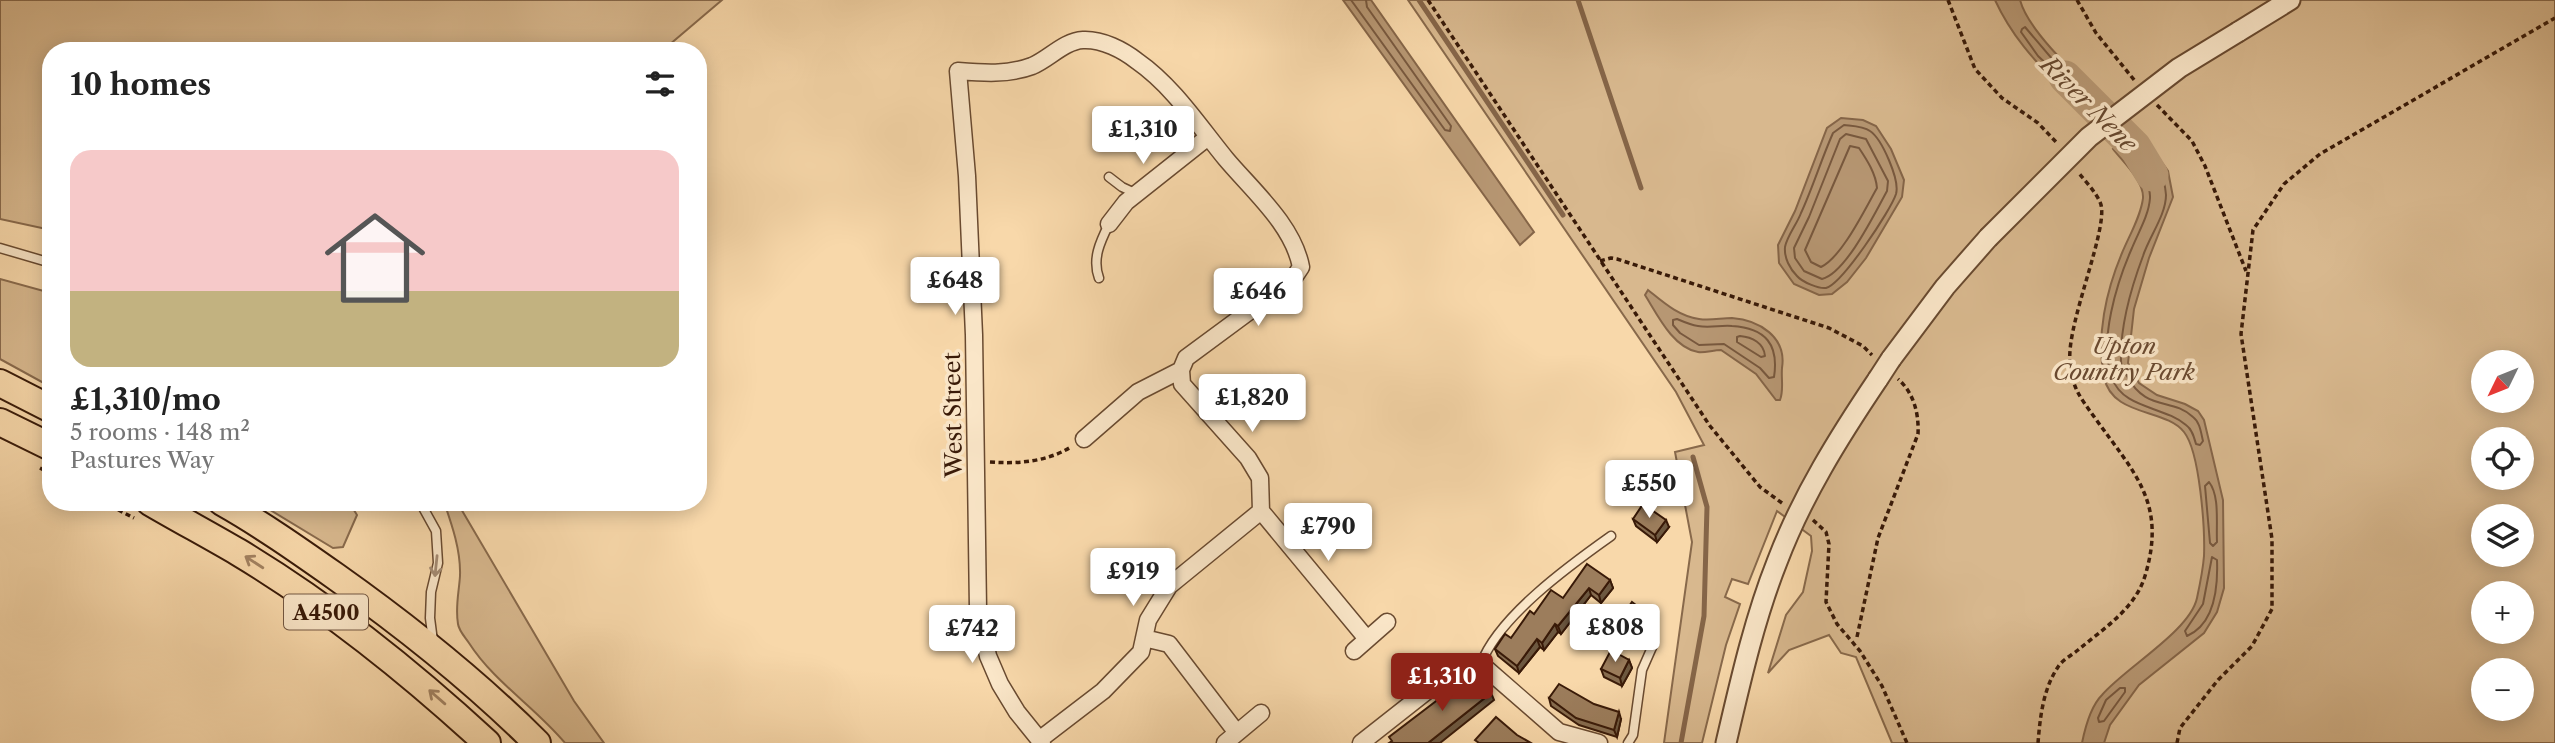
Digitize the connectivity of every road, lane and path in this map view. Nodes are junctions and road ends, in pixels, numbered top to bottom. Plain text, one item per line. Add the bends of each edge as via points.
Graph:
1 (1428, 0) edge
2 (1948, 0) edge
3 (2077, 0) edge
4 (2290, 0) edge
5 (2555, 18) edge
6 (2138, 84) dead end
7 (2156, 105) dead end
8 (1208, 137) junction
9 (2060, 147) dead end
10 (2076, 170) dead end
11 (1109, 177) dead end
12 (1137, 194) junction
13 (1109, 225) joint
14 (0, 248) edge
15 (42, 260) edge
16 (1600, 261) junction
17 (2247, 273) junction
18 (1099, 278) dead end
19 (1863, 346) dead end
20 (1181, 370) junction
21 (0, 383) edge
22 (1907, 386) dead end
23 (42, 404) edge
24 (0, 422) edge
25 (1084, 439) joint
26 (42, 443) edge
27 (976, 462) junction
28 (1799, 510) junction
29 (236, 511) edge
30 (425, 511) edge
31 (1261, 511) junction
32 (145, 512) edge
33 (1611, 536) dead end
34 (1387, 622) dead end
35 (1857, 637) dead end
36 (1144, 638) junction
37 (1367, 639) junction
38 (1653, 645) dead end
39 (434, 649) junction
40 (1354, 651) dead end
41 (1480, 664) junction
42 (1261, 713) dead end
43 (1231, 738) edge
44 (1040, 741) edge
45 (487, 743) edge
46 (537, 743) edge
47 (1362, 743) edge
48 (1600, 743) edge
49 (1628, 743) edge
50 (1726, 743) edge
51 (1907, 743) edge
52 (2038, 743) edge
53 (2177, 743) edge

1 - 16 path
2 - 9 path via 1975,69
3 - 6 path via 2096,33
4 - 28 street, bridge via 2179,68 2089,137 1988,238 1891,359
5 - 17 path via 2320,153 2284,184 2253,230
7 - 17 path via 2192,141
8 - 12 street
8 - 20 street via 1279,222 1301,267 1293,279 1186,358
8 - 27 street, West Street via 1168,88 1138,61 1110,45 1083,40 1013,72 958,71 973,297
10 - 52 path via 2101,203 2102,224 2071,332 2073,387 2138,478 2149,500 2153,528 2144,580 2123,613 2058,666 2041,708
11 - 12 lane
12 - 13 street
13 - 18 lane via 1096,259
14 - 15 lane
16 - 19 path via 1617,259 1829,328
16 - 28 path via 1737,462 1772,497
17 - 53 path via 2241,334 2272,539 2272,609 2252,646 2180,728
20 - 25 street via 1138,393
20 - 31 street via 1182,384 1248,458 1260,478
21 - 23 highway
22 - 35 path via 1919,418 1918,434 1878,538
24 - 26 highway
25 - 27 path via 1062,453 1038,460
27 - 44 street, West Street via 978,609 988,656 1017,712
28 - 50 street via 1772,577
28 - 51 path via 1826,532 1826,602 1882,686
29 - 39 highway, A4500
30 -> 39 lane via 436,531 438,563 430,618
31 - 36 street via 1170,586 1148,620
31 - 37 street
45 -> 32 highway, A4500 via 370,643 305,596 239,552
33 - 41 lane via 1517,613 1486,649
34 - 37 street
36 - 43 street via 1169,644
36 - 44 street via 1141,652 1103,691
37 - 40 street
38 - 49 lane via 1642,670
39 - 46 highway, A4500
41 - 47 street via 1455,669
41 - 48 street via 1559,733
42 - 43 street

